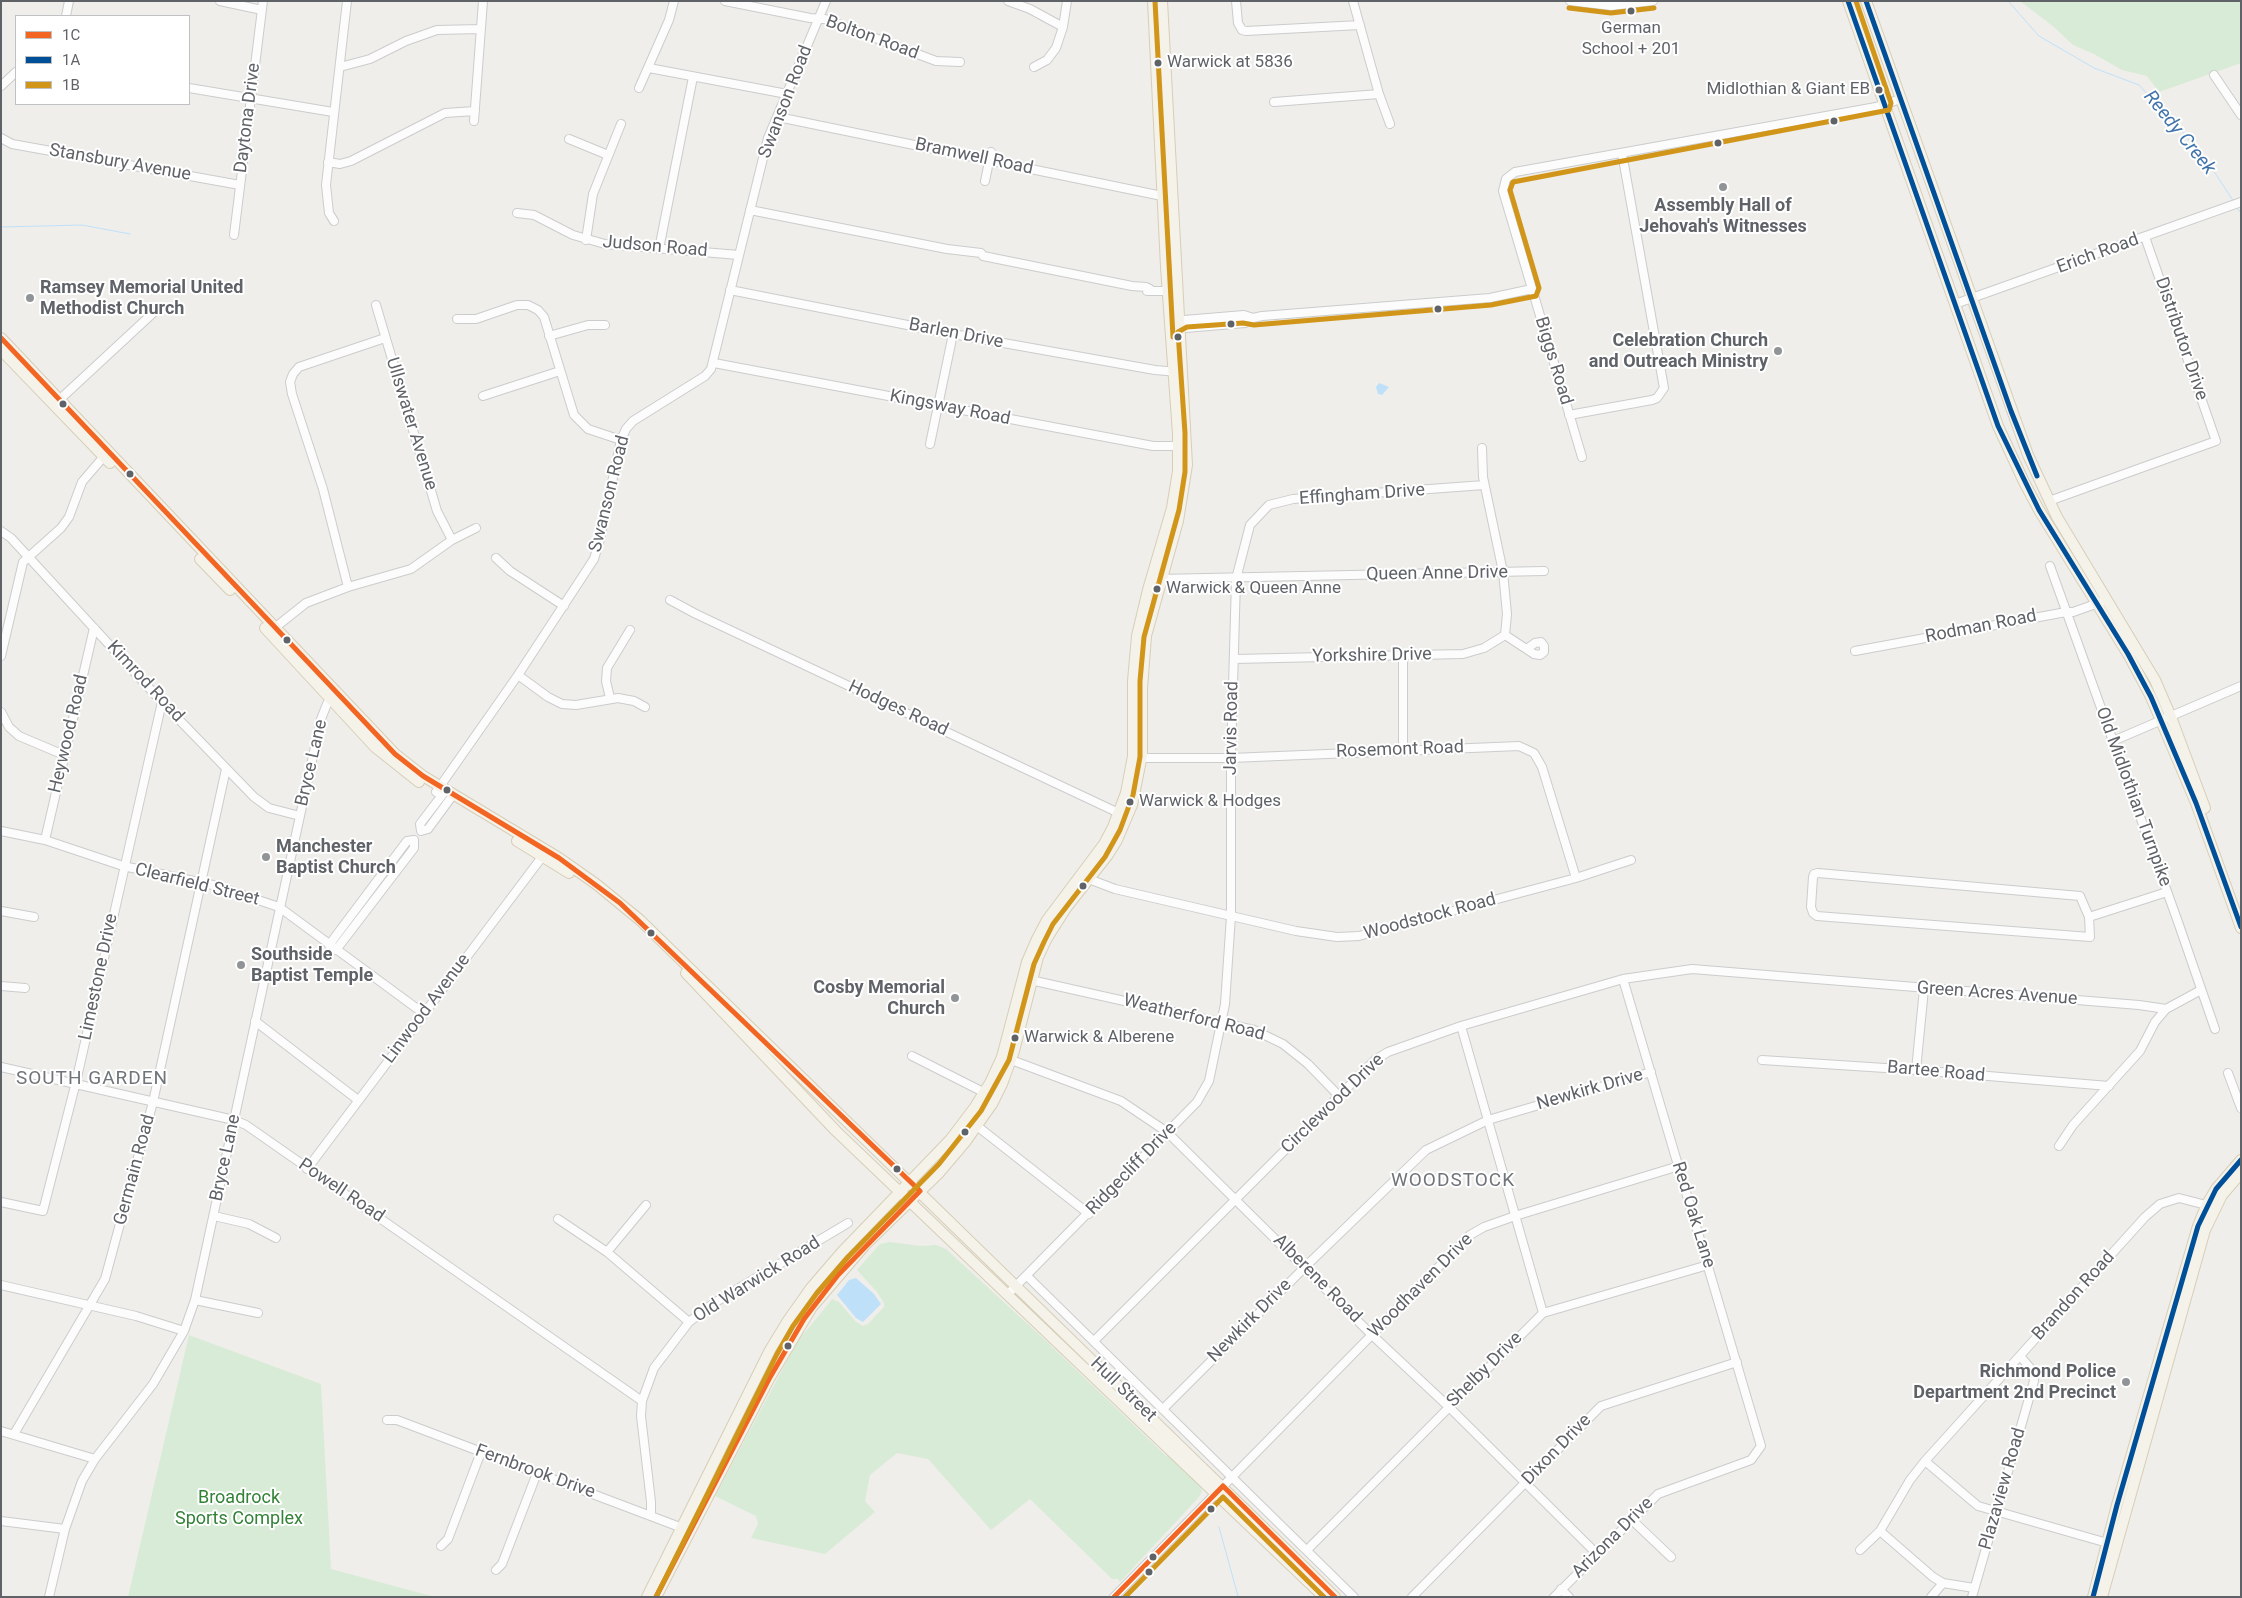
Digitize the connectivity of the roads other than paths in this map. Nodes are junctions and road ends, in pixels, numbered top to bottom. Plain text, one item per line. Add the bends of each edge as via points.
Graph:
1 (69, 1) edge
2 (220, 1) edge
3 (347, 1) edge
4 (482, 1) edge
5 (674, 1) edge
6 (725, 1) edge
7 (826, 1) edge
8 (1008, 1) edge
9 (1067, 1) edge
10 (1153, 1) edge
11 (1162, 1) edge
12 (1236, 1) edge
13 (1353, 1) edge
14 (1570, 1) edge
15 (1653, 1) edge
16 (1848, 1) edge
17 (1866, 1) edge
18 (262, 5) edge
19 (66, 15) edge
20 (818, 19) junction
21 (1360, 25) junction
22 (1063, 27) junction
23 (480, 29) junction
24 (960, 62) dead end
25 (1034, 66) dead end
26 (340, 67) junction
27 (649, 68) junction
28 (15, 73) edge
29 (2214, 75) dead end
30 (693, 78) junction
31 (1, 86) edge
32 (190, 88) edge
33 (639, 88) dead end
34 (787, 94) junction
35 (1379, 94) junction
36 (251, 99) junction
37 (1901, 99) junction
38 (1274, 102) dead end
39 (1884, 105) junction
40 (475, 111) junction
41 (333, 112) junction
42 (2241, 115) edge
43 (778, 117) junction
44 (474, 121) dead end
45 (621, 124) dead end
46 (1390, 124) dead end
47 (1, 138) edge
48 (569, 139) dead end
49 (1622, 153) junction
50 (608, 155) junction
51 (990, 156) junction
52 (328, 162) junction
53 (985, 181) dead end
54 (240, 185) junction
55 (1167, 197) junction
56 (2241, 202) edge
57 (750, 210) junction
58 (517, 213) dead end
59 (334, 221) dead end
60 (234, 235) dead end
61 (2145, 237) junction
62 (586, 240) junction
63 (659, 249) junction
64 (739, 255) junction
65 (1532, 289) junction
66 (730, 290) junction
67 (1172, 291) junction
68 (1972, 299) junction
69 (1954, 304) junction
70 (376, 305) dead end
71 (153, 313) dead end
72 (458, 319) dead end
73 (605, 325) dead end
74 (1174, 325) junction
75 (953, 334) junction
76 (549, 336) junction
77 (1, 338) edge
78 (385, 338) junction
79 (1, 350) edge
80 (714, 363) junction
81 (560, 370) junction
82 (1178, 372) junction
83 (484, 396) dead end
84 (57, 403) junction
85 (937, 406) junction
86 (1569, 415) junction
87 (621, 440) junction
88 (930, 444) dead end
89 (1183, 446) junction
90 (1482, 448) dead end
91 (106, 454) junction
92 (1582, 457) dead end
93 (1484, 485) junction
94 (2050, 501) junction
95 (1250, 526) joint
96 (476, 528) dead end
97 (1, 532) edge
98 (452, 540) junction
99 (28, 557) junction
100 (496, 558) dead end
101 (2050, 566) dead end
102 (1544, 571) dead end
103 (1503, 572) junction
104 (1156, 579) junction
105 (1236, 579) junction
106 (348, 587) junction
107 (670, 600) dead end
108 (2107, 600) junction
109 (2096, 604) junction
110 (564, 606) junction
111 (2066, 612) junction
112 (94, 628) junction
113 (272, 630) junction
114 (630, 630) dead end
115 (1505, 635) junction
116 (1528, 648) dead end
117 (1855, 651) dead end
118 (1, 656) edge
119 (1403, 656) junction
120 (1234, 659) junction
121 (518, 676) junction
122 (2241, 686) edge
123 (333, 696) junction
124 (610, 698) junction
125 (162, 702) junction
126 (645, 707) dead end
127 (1, 712) edge
128 (2167, 719) junction
129 (2113, 741) junction
130 (1403, 750) junction
131 (64, 755) junction
132 (1137, 758) junction
133 (1231, 758) junction
134 (226, 769) junction
135 (444, 793) junction
136 (1123, 815) junction
137 (300, 816) junction
138 (1, 831) edge
139 (45, 840) junction
140 (545, 853) junction
141 (1631, 860) dead end
142 (123, 866) junction
143 (1085, 877) junction
144 (1576, 878) junction
145 (201, 882) junction
146 (2167, 892) junction
147 (280, 907) junction
148 (2241, 910) edge
149 (1, 911) edge
150 (1230, 916) junction
151 (34, 917) dead end
152 (2089, 918) junction
153 (2241, 928) edge
154 (333, 947) junction
155 (1788, 976) joint
156 (1032, 978) junction
157 (1623, 979) junction
158 (1, 986) edge
159 (25, 988) dead end
160 (1924, 989) junction
161 (2201, 990) junction
162 (2166, 1009) junction
163 (423, 1013) junction
164 (255, 1021) junction
165 (1222, 1021) junction
166 (1461, 1026) junction
167 (2215, 1029) dead end
168 (912, 1056) dead end
169 (1007, 1059) junction
170 (1762, 1060) dead end
171 (1, 1067) edge
172 (1916, 1070) junction
173 (1651, 1072) junction
174 (2228, 1073) dead end
175 (76, 1082) junction
176 (2109, 1086) junction
177 (984, 1093) junction
178 (1338, 1095) junction
179 (995, 1098) junction
180 (358, 1100) junction
181 (153, 1102) junction
182 (2241, 1108) edge
183 (234, 1120) junction
184 (1488, 1120) junction
185 (977, 1126) junction
186 (1167, 1132) junction
187 (2059, 1146) dead end
188 (2241, 1160) edge
189 (1679, 1166) junction
190 (307, 1169) junction
191 (2241, 1173) edge
192 (910, 1182) junction
193 (920, 1191) junction
194 (900, 1192) junction
195 (1237, 1200) junction
196 (909, 1201) junction
197 (1, 1202) edge
198 (646, 1205) dead end
199 (2211, 1206) junction
200 (1089, 1214) junction
201 (214, 1216) junction
202 (1515, 1216) junction
203 (558, 1219) dead end
204 (848, 1223) dead end
205 (276, 1238) dead end
206 (607, 1252) junction
207 (1708, 1265) junction
208 (1305, 1267) junction
209 (1027, 1276) junction
210 (1, 1285) edge
211 (1016, 1286) junction
212 (1007, 1295) junction
213 (195, 1300) junction
214 (90, 1305) junction
215 (258, 1313) dead end
216 (1543, 1313) junction
217 (689, 1322) junction
218 (184, 1331) junction
219 (1372, 1335) junction
220 (1094, 1341) junction
221 (2020, 1356) junction
222 (1737, 1362) junction
223 (642, 1401) junction
224 (1449, 1407) junction
225 (1163, 1409) junction
226 (387, 1420) dead end
227 (1, 1431) edge
228 (14, 1434) junction
229 (1759, 1450) joint
230 (482, 1452) junction
231 (95, 1460) junction
232 (1925, 1461) junction
233 (536, 1473) junction
234 (1232, 1477) junction
235 (1525, 1483) junction
236 (1219, 1490) junction
237 (1996, 1512) junction
238 (651, 1515) junction
239 (1631, 1519) junction
240 (1, 1521) edge
241 (65, 1529) junction
242 (686, 1530) junction
243 (1880, 1531) junction
244 (2113, 1544) junction
245 (441, 1546) dead end
246 (1307, 1550) junction
247 (1860, 1550) dead end
248 (1597, 1554) junction
249 (1671, 1557) dead end
250 (496, 1570) dead end
251 (1943, 1583) junction
252 (1974, 1588) junction
253 (1562, 1589) junction
254 (49, 1597) edge
255 (647, 1597) edge
256 (656, 1597) edge
257 (1114, 1597) edge
258 (1324, 1597) edge
259 (1335, 1597) edge
260 (1354, 1597) edge
261 (1412, 1597) edge
262 (1554, 1597) edge
263 (1569, 1597) edge
264 (1931, 1597) edge
265 (1972, 1597) edge
266 (2093, 1597) edge
267 (2102, 1597) edge

1 - 19 street
2 - 18 street
3 - 26 street
4 - 23 street
5 - 27 street
6 - 20 street, Bolton Road
7 - 20 street, Swanson Road
8 - 22 street
9 - 22 street
10 - 55 main road
11 - 55 main road
12 - 21 street via 1238,23 1246,31
13 - 21 street
14 - 15 street via 1611,6
16 - 39 main road
17 - 37 main road
18 - 36 street, Daytona Drive
20 - 24 street, Bolton Road via 936,61
20 - 34 street, Swanson Road
21 - 35 street
22 - 25 street via 1052,55
23 - 26 street via 436,30
23 - 40 street
26 - 41 street
27 - 30 street
27 - 33 street
28 - 31 street
29 - 42 street
30 - 34 street
30 - 63 street
32 - 36 street
34 - 43 street, Swanson Road
35 - 38 street
35 - 46 street
36 - 41 street
36 - 54 street, Daytona Drive
37 - 39 street
37 - 68 main road
39 - 49 street
39 - 69 main road
40 - 44 street
40 - 52 street via 445,113 351,161 340,164
41 - 52 street
43 - 51 street, Bramwell Road
43 - 57 street, Swanson Road via 768,138
45 - 50 street
47 - 54 street, Stansbury Avenue via 12,144
48 - 50 street
49 - 65 street, Biggs Road via 1515,172 1506,179 1503,191
49 - 86 street via 1664,382 1660,394 1652,400
50 - 62 street via 593,194
51 - 53 street
51 - 55 street, Bramwell Road
52 - 59 street via 326,185 329,213
54 - 60 street, Daytona Drive
55 - 67 main road
56 - 61 street, Erich Road
57 - 64 street, Swanson Road
57 - 67 street via 980,258
58 - 62 street, Judson Road via 534,215
61 - 68 street, Erich Road
61 - 94 street, Distributor Drive via 2216,441
62 - 63 street, Judson Road
63 - 64 street, Judson Road
64 - 66 street, Swanson Road
65 - 74 street via 1490,298 1253,318 1244,315 1185,320
65 - 86 street, Biggs Road
66 - 75 street, Barlen Drive
66 - 80 street, Swanson Road
67 - 74 main road
68 - 69 street, Erich Road
68 - 94 main road via 2018,428
69 - 109 main road via 1991,408 2024,482
70 - 78 street, Ullswater Avenue
71 - 84 street
72 - 76 street via 470,320 517,305 528,305 541,313
73 - 76 street via 588,325
74 - 82 main road
75 - 82 street, Barlen Drive
75 - 85 street
76 - 81 street
77 - 84 main road
78 - 98 street, Ullswater Avenue via 437,511
78 - 106 street via 299,367 290,382 323,489
79 - 84 main road
80 - 85 street, Kingsway Road
80 - 87 street, Swanson Road via 705,376 630,423
81 - 83 street
81 - 87 street via 570,408 578,420 594,432
82 - 89 main road
84 - 91 main road
85 - 88 street
85 - 89 street, Kingsway Road via 1153,446
86 - 92 street, Biggs Road
87 - 110 street, Swanson Road via 597,552
89 - 104 main road
90 - 93 street
91 - 99 street via 82,482 69,517 61,528
91 - 113 main road
93 - 95 street, Effingham Drive via 1294,499 1269,505
93 - 103 street
94 - 108 main road
95 - 105 street, Jarvis Road
96 - 98 street
97 - 99 street, Kimrod Road
98 - 106 street via 411,569
99 - 112 street, Kimrod Road
99 - 118 street via 23,562
100 - 110 street via 510,571
101 - 111 street, Old Midlothian Turnpike
102 - 103 street, Queen Anne Drive
103 - 105 street, Queen Anne Drive
103 - 115 street via 1507,614
104 - 105 street, Queen Anne Drive
104 - 132 main road via 1140,617 1135,654
105 - 120 street, Jarvis Road
106 - 113 street via 306,602
107 - 136 street, Hodges Road
108 - 109 street, Rodman Road
108 - 128 main road via 2150,672
109 - 111 street, Rodman Road
109 - 128 main road
110 - 121 street, Swanson Road
111 - 117 street, Rodman Road
111 - 129 street, Old Midlothian Turnpike
112 - 125 street, Kimrod Road
112 - 131 street, Heywood Road
113 - 123 main road
114 - 124 street via 607,668
115 - 116 street
115 - 119 street, Yorkshire Drive via 1484,648 1464,654
119 - 120 street, Yorkshire Drive
119 - 130 street
120 - 133 street, Jarvis Road
121 - 124 street via 562,704 576,705
121 - 135 street, Swanson Road
122 - 128 street
123 - 135 main road via 395,754
123 - 137 street, Bryce Lane via 321,719
124 - 126 street via 626,699
125 - 134 street, Kimrod Road
125 - 142 street, Limestone Drive
127 - 131 street via 9,727 20,736
128 - 129 street
128 - 148 main road
128 - 153 main road
129 - 146 street, Old Midlothian Turnpike
130 - 133 street, Rosemont Road
130 - 144 street, Rosemont Road via 1519,746 1534,753 1542,767
131 - 139 street, Heywood Road
132 - 133 street, Rosemont Road
132 - 136 main road via 1137,786
133 - 150 street, Jarvis Road
134 - 137 street, Kimrod Road via 269,808
134 - 145 street, Germain Road
135 - 140 main road
136 - 143 main road via 1107,856
137 - 147 street, Bryce Lane
138 - 139 street, Clearfield Street
139 - 142 street, Clearfield Street
140 - 163 street, Linwood Avenue
140 - 192 main road, Hull Street via 596,884 640,920
140 - 194 main road, Hull Street via 658,947 725,1012 836,1131
141 - 144 street, Woodstock Road
142 - 145 street, Clearfield Street
142 - 175 street, Limestone Drive
143 - 150 street, Woodstock Road via 1115,889
143 - 156 main road via 1038,957
143 - 169 main road via 1047,920 1034,945 1027,962
144 - 150 street, Woodstock Road via 1359,936 1296,930
145 - 147 street, Clearfield Street
145 - 181 street, Germain Road
146 - 152 street
146 - 161 street, Old Midlothian Turnpike
147 - 154 street, Clearfield Street
147 - 164 street, Bryce Lane
149 - 151 street
150 - 165 street, Jarvis Road
152 - 152 street via 2080,896 1818,873 1813,878 1811,908 1817,916 2090,937
154 - 154 street via 414,848 414,840 407,841
154 - 163 street, Clearfield Street
155 - 157 street, Circlewood Drive via 1692,969
155 - 160 street, Green Acres Avenue
156 - 165 street, Weatherford Road via 1037,982
156 - 169 main road
157 - 166 street, Circlewood Drive
157 - 173 street, Red Oak Lane
158 - 159 street
160 - 162 street, Green Acres Avenue
160 - 172 street
161 - 162 street
161 - 167 street, Old Midlothian Turnpike
162 - 176 street via 2155,1022 2140,1051
163 - 180 street, Linwood Avenue
164 - 180 street
164 - 183 street, Bryce Lane
165 - 178 street, Weatherford Road via 1254,1030 1283,1044
165 - 186 street, Ridgecliff Drive via 1209,1081 1197,1102
166 - 178 street, Circlewood Drive via 1388,1052
166 - 184 street
168 - 177 street
169 - 177 main road
169 - 179 main road
169 - 186 street, Alberene Road via 1121,1102
170 - 172 street, Bartee Road
171 - 175 street, Powell Road
172 - 176 street, Bartee Road
173 - 184 street, Newkirk Drive
173 - 189 street, Red Oak Lane
174 - 182 street
175 - 181 street, Powell Road
175 - 197 street, Limestone Drive via 43,1211
176 - 187 street via 2073,1125
177 - 179 street
177 - 192 main road via 950,1140
178 - 195 street, Circlewood Drive
179 - 185 main road
180 - 190 street, Linwood Avenue
181 - 183 street, Powell Road
181 - 214 street, Germain Road via 105,1279
183 - 190 street, Powell Road via 246,1125
183 - 201 street, Bryce Lane
184 - 202 street
184 - 208 street, Newkirk Drive via 1426,1150
185 - 193 main road
185 - 200 street
186 - 195 street, Alberene Road
186 - 200 street, Ridgecliff Drive
188 - 199 main road via 2224,1178
189 - 202 street, Woodhaven Drive
189 - 207 street, Red Oak Lane
190 - 223 street, Powell Road
191 - 199 main road
192 - 193 main road, Hull Street
192 - 194 main road
193 - 196 main road
193 - 211 main road, Hull Street
194 - 196 main road, Hull Street
194 - 242 main road via 810,1288 786,1322
195 - 208 street, Alberene Road
195 - 220 street, Circlewood Drive
196 - 212 main road, Hull Street
196 - 242 main road via 865,1245 808,1313 768,1379
198 - 206 street
199 - 221 street, Brandon Road via 2185,1198 2160,1204 2140,1222
199 - 244 main road via 2198,1226 2117,1505
200 - 209 street, Ridgecliff Drive
201 - 205 street via 249,1224
201 - 213 street, Bryce Lane
202 - 216 street
202 - 219 street, Woodhaven Drive via 1470,1235
203 - 206 street
204 - 217 street, Old Warwick Road via 714,1303
206 - 217 street
207 - 216 street, Shelby Drive
207 - 222 street, Red Oak Lane
208 - 219 street, Alberene Road
208 - 225 street, Newkirk Drive
209 - 211 street, Ridgecliff Drive
209 - 220 street
210 - 214 street
211 - 212 street, Ridgecliff Drive
211 - 236 main road, Hull Street
212 - 236 main road, Hull Street
213 - 215 street
213 - 218 street, Bryce Lane
214 - 218 street
214 - 228 street, Germain Road
216 - 224 street, Shelby Drive
217 - 223 street, Old Warwick Road via 654,1368
218 - 231 street, Bryce Lane via 153,1384
219 - 224 street, Alberene Road
219 - 234 street, Woodhaven Drive
220 - 225 street
221 - 232 street, Brandon Road
221 - 237 street, Plazaview Road via 2032,1370 2034,1381
222 - 229 street, Red Oak Lane via 1761,1441
222 - 235 street, Dixon Drive via 1601,1406
223 - 238 street, Old Warwick Road
224 - 235 street, Alberene Road
224 - 246 street, Shelby Drive
225 - 234 street
226 - 230 street, Fernbrook Drive via 397,1420
227 - 228 street
228 - 231 street
229 - 239 street, Arizona Drive via 1751,1460 1658,1494
230 - 233 street, Fernbrook Drive
230 - 245 street via 448,1539
231 - 241 street, Bryce Lane via 82,1481
232 - 237 street via 1973,1502
232 - 243 street, Brandon Road
233 - 238 street, Fernbrook Drive
233 - 250 street via 502,1564
234 - 236 street, Woodhaven Drive
234 - 246 street
235 - 248 street, Alberene Road
235 - 261 street, Dixon Drive
236 - 257 street, Woodhaven Drive
236 - 258 main road, Hull Street
236 - 259 main road, Hull Street
237 - 244 street
237 - 252 street, Plazaview Road
238 - 242 street, Fernbrook Drive
239 - 248 street, Arizona Drive
239 - 249 street
240 - 241 street
241 - 254 street, Bryce Lane
242 - 255 main road
242 - 256 main road
243 - 247 street, Brandon Road
243 - 251 street via 1924,1571
244 - 266 main road
244 - 267 main road
246 - 260 street
248 - 253 street, Arizona Drive
251 - 252 street
251 - 264 street
252 - 265 street, Plazaview Road
253 - 262 street, Arizona Drive
253 - 263 street

